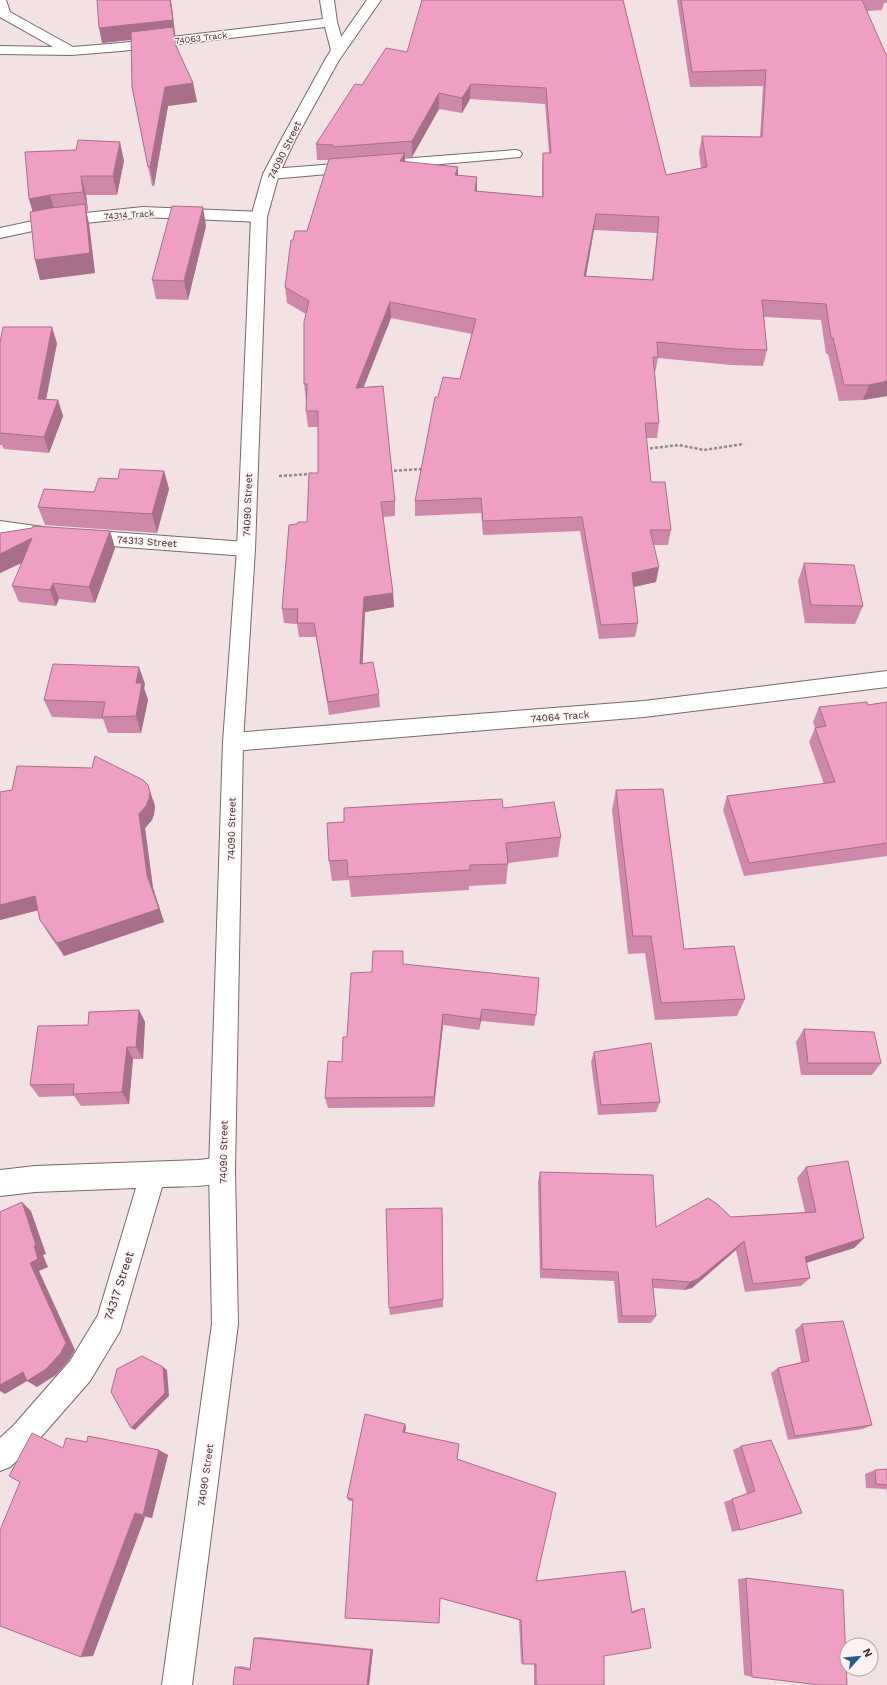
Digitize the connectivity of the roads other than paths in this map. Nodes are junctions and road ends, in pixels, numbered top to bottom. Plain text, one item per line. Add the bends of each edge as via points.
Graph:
1 (327, 0) edge
2 (374, 0) edge
3 (0, 1) edge
4 (330, 22) junction
5 (0, 50) edge
6 (71, 51) junction
7 (332, 60) junction
8 (515, 154) dead end
9 (271, 174) junction
10 (258, 216) junction
11 (0, 233) edge
12 (0, 528) edge
13 (246, 549) junction
14 (887, 679) edge
15 (233, 742) junction
16 (222, 1170) junction
17 (153, 1175) junction
18 (0, 1183) edge
19 (0, 1456) edge
20 (178, 1685) edge

1 - 4 street
2 - 7 street, 74090 Street
3 - 6 street via 4,14
4 - 6 street, 74063 Track
4 - 7 street via 338,50
5 - 6 street, 74063 Track
7 - 9 street, 74090 Street
8 - 9 street
9 - 10 street, 74090 Street
10 - 11 street, 74314 Track via 143,212 56,221
10 - 13 street, 74090 Street
12 - 13 street, 74313 Street via 19,532
13 - 15 street, 74090 Street
14 - 15 street, 74064 Track via 644,709
15 - 16 street, 74090 Street
16 - 17 street
16 - 20 street, 74090 Street via 225,1324
17 - 18 street via 35,1179
17 - 19 street, 74317 Street via 110,1321 80,1371 24,1435

